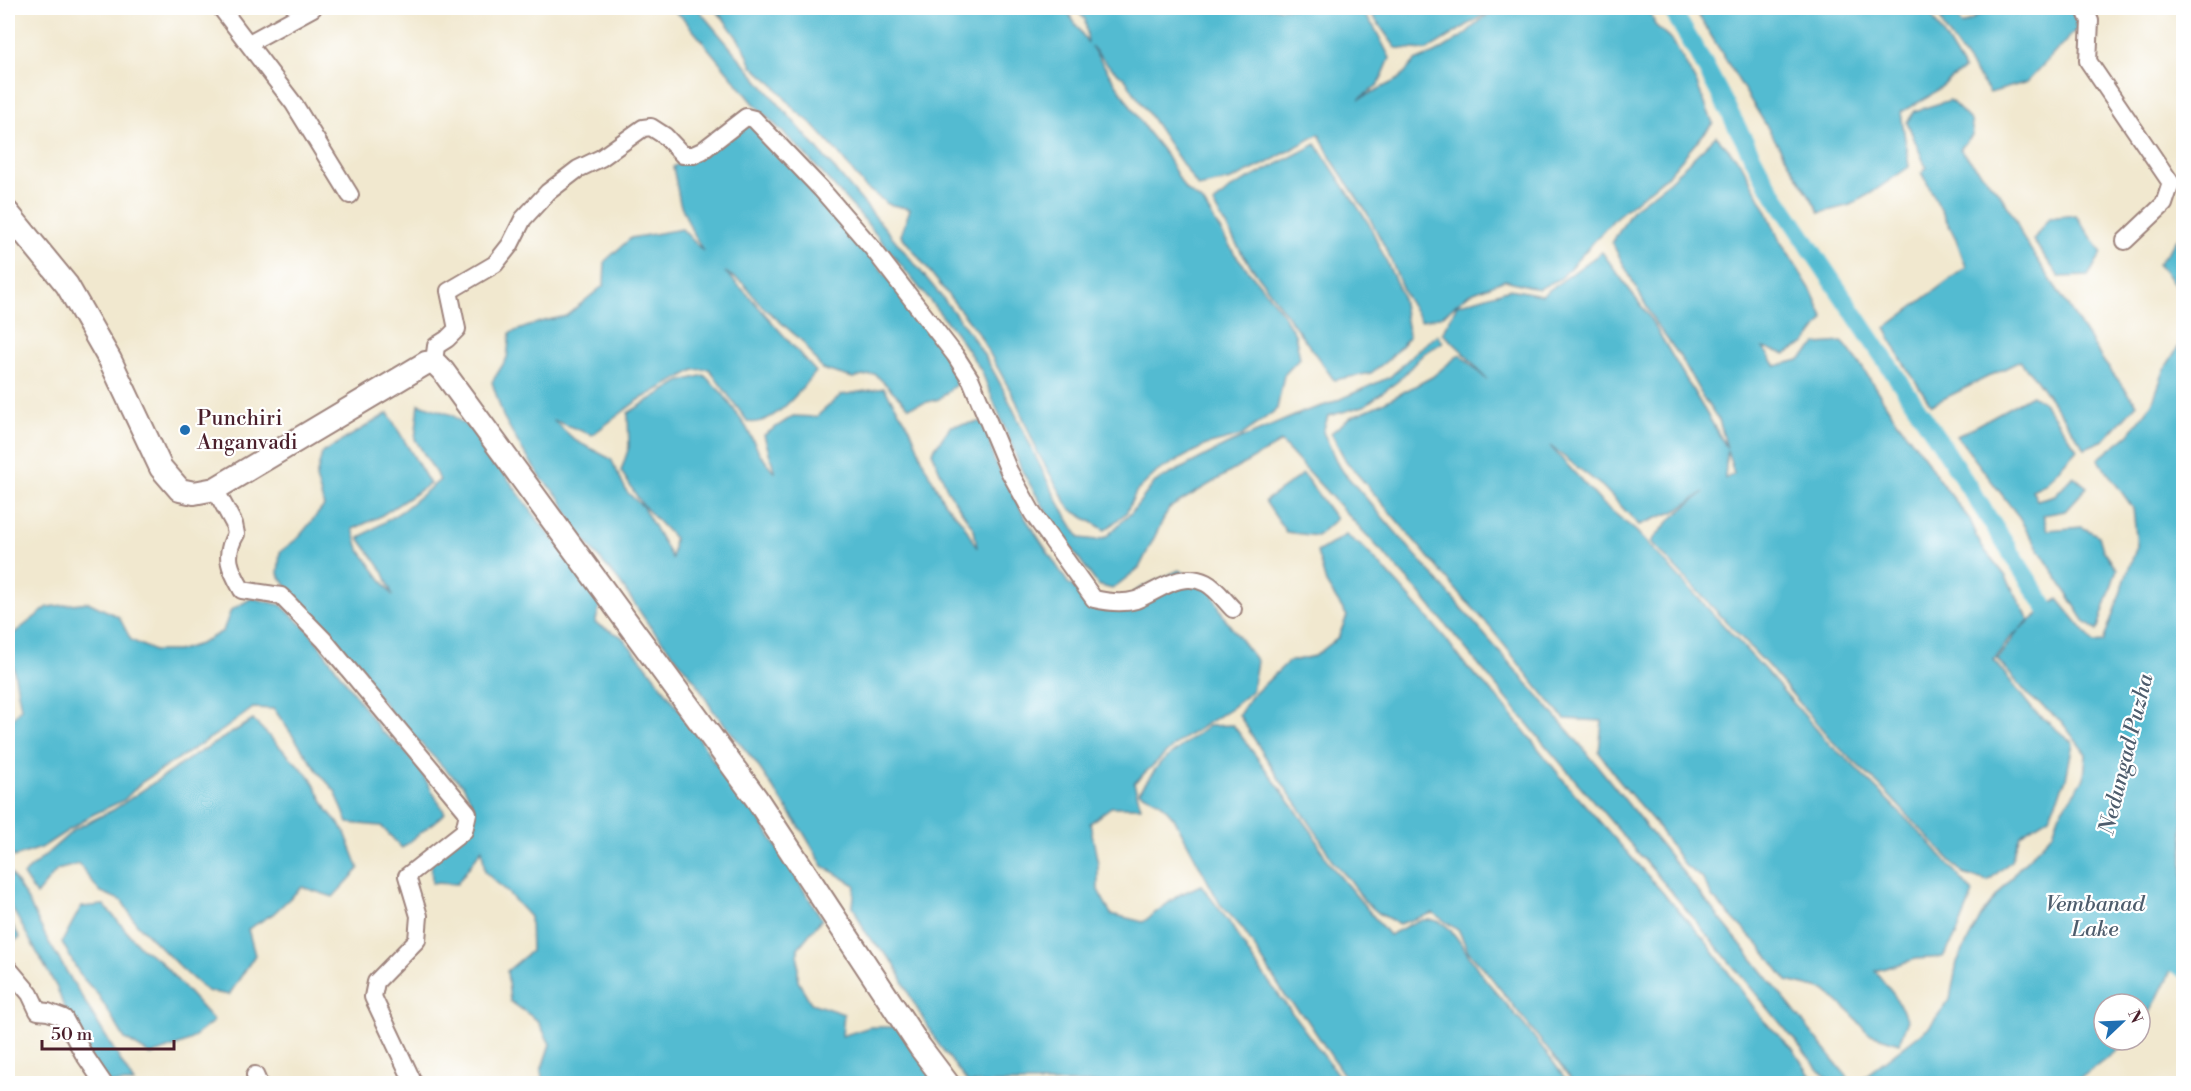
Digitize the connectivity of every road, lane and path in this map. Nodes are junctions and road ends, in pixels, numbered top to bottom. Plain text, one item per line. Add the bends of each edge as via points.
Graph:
1 (221, 8) edge
2 (313, 8) edge
3 (2084, 8) edge
4 (249, 43) junction
5 (350, 195) dead end
6 (8, 213) edge
7 (2125, 241) dead end
8 (434, 362) junction
9 (215, 489) junction
10 (1233, 609) dead end
11 (8, 968) edge
12 (104, 1083) edge
13 (414, 1083) edge
14 (948, 1083) edge

1 - 4 street
2 - 4 street
3 - 7 street via 2090,21 2088,62 2171,183 2164,204
4 - 5 street via 294,104
6 - 9 street via 67,285 110,360 161,468 180,490 194,493
8 - 9 street via 426,363
8 - 10 street via 436,346 457,329 449,291 495,264 523,219 548,192 578,169 643,128 651,127 665,136 683,155 693,155 746,117 754,119 873,249 955,355 971,380 1009,471 1094,599 1110,603 1134,600 1176,580 1197,580 1207,584
8 - 14 street via 756,798
9 - 13 street via 234,524 236,534 229,547 229,558 242,590 281,596 324,640 468,813 464,831 407,876 419,916 417,940 376,982 374,989 373,997
11 - 12 street via 30,994 38,1011 64,1017

